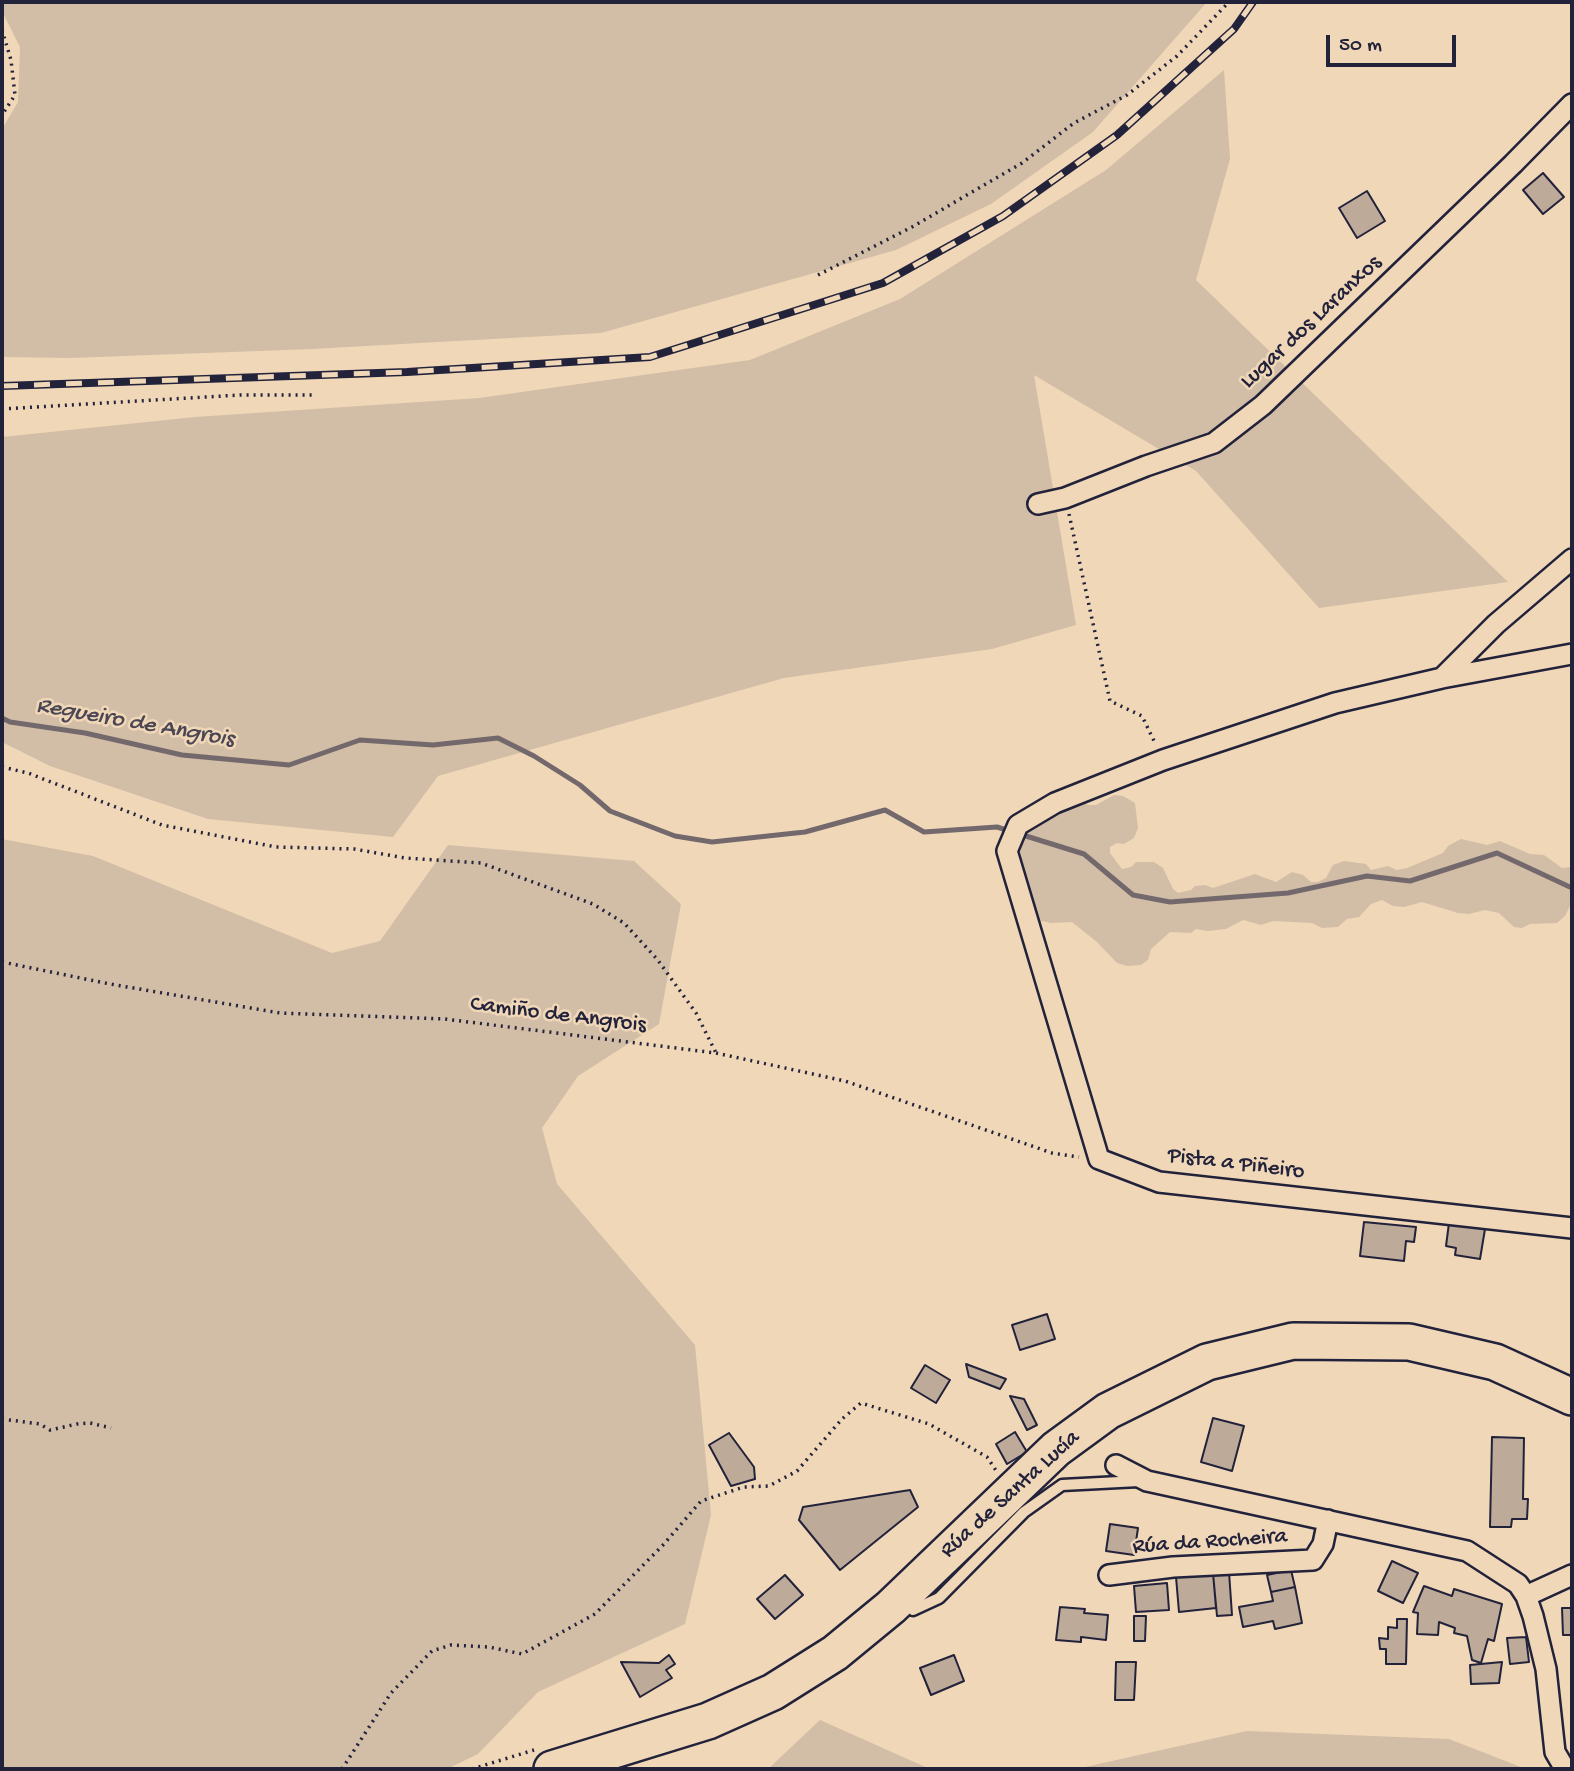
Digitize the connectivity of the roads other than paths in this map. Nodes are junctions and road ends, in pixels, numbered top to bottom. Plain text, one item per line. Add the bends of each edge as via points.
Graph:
1 (1572, 104) edge
2 (1038, 504) dead end
3 (1572, 559) edge
4 (1572, 654) edge
5 (1443, 678) junction
6 (1572, 1228) edge
7 (1572, 1396) edge
8 (1572, 1409) edge
9 (1116, 1465) dead end
10 (1147, 1481) junction
11 (1328, 1520) junction
12 (1109, 1575) dead end
13 (1572, 1575) edge
14 (1526, 1596) junction
15 (913, 1610) junction
16 (558, 1767) edge
17 (617, 1769) edge
18 (1564, 1769) edge

1 - 2 street, Lugar dos Laranxos via 1263,405 1214,443
3 - 5 street via 1496,624
4 - 5 street
5 - 6 street, Pista a Piñeiro via 1335,703 1163,760 1055,803 1014,834 1007,851 1099,1159 1159,1182
7 - 16 highway, Rúa de Santa Lucía via 1495,1362 1409,1342 1293,1341 1207,1362 1108,1411 1056,1448 891,1607 835,1653 794,1679 708,1721
8 - 15 highway, Rúa de Santa Lucía via 1510,1382 1440,1361 1377,1354 1297,1359 1224,1376 1154,1404 1099,1438 1037,1486
9 - 10 street, Rúa da Rocheira
10 - 11 street, Rúa da Rocheira
10 - 15 lane via 1062,1485 1024,1512 939,1598
11 - 12 street, Rúa da Rocheira via 1323,1544 1313,1560
11 - 14 street, Rúa da Rocheira via 1466,1552 1518,1584
13 - 14 street
14 - 18 street via 1546,1669 1555,1752
15 - 17 highway, Rúa de Santa Lucía via 877,1645 824,1683 767,1715

